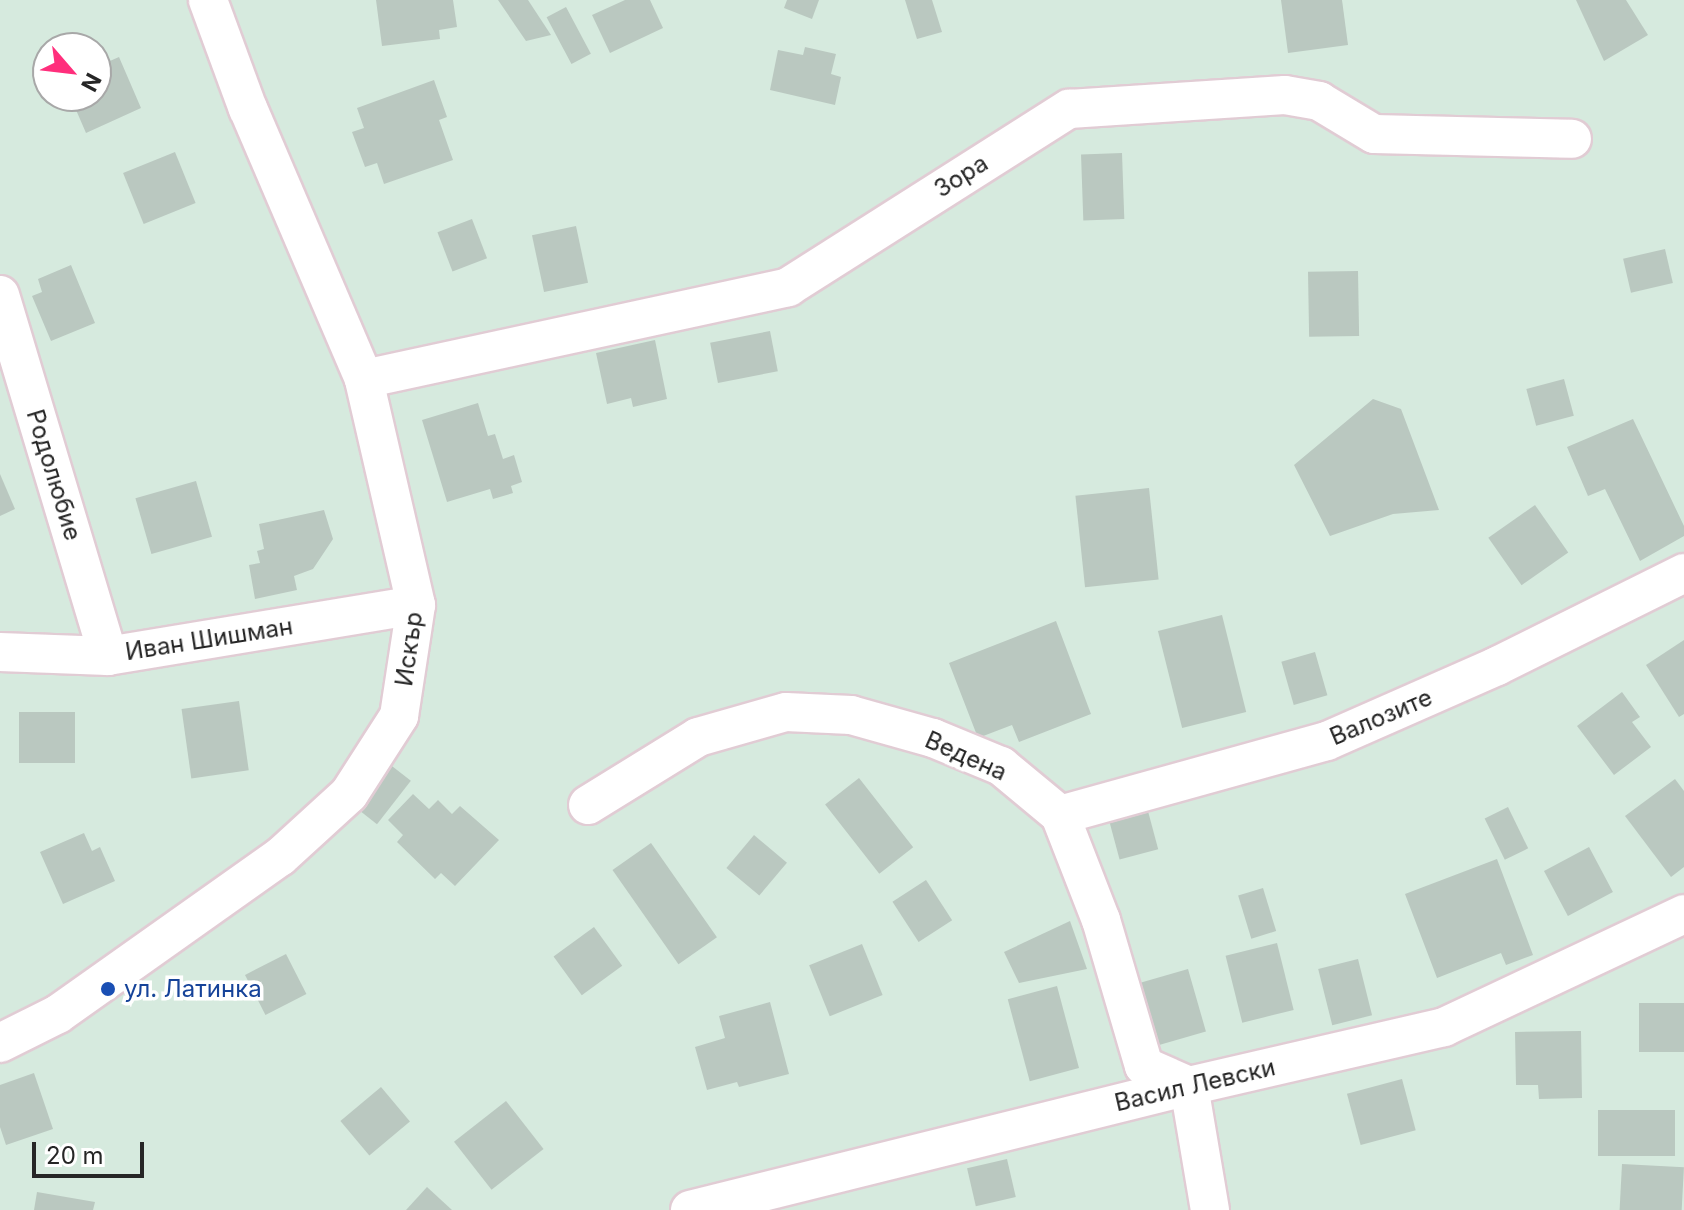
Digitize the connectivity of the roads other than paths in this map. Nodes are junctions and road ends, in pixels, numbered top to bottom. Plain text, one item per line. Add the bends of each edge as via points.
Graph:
1 (208, 0) edge
2 (1572, 139) dead end
3 (0, 295) edge
4 (364, 379) junction
5 (1684, 573) edge
6 (416, 605) junction
7 (0, 652) edge
8 (108, 656) junction
9 (588, 805) dead end
10 (1060, 815) junction
11 (1684, 914) edge
12 (0, 1043) edge
13 (1189, 1086) junction
14 (690, 1210) edge
15 (1210, 1210) edge

1 - 4 street, Искър via 248,109
2 - 4 street, Зора via 1374,134 1319,101 1285,95 1069,109 788,287
3 - 8 street, Родолюбие
4 - 6 street, Искър
5 - 10 street, Валозите via 1497,666 1327,741
6 - 8 street, Иван Шишман
6 - 12 street, Искър via 399,716 349,794 280,857 58,1014
7 - 8 street, Иван Шишман
9 - 10 street, Ведена via 698,737 786,712 851,715 933,738 1001,766
10 - 13 street, Ведена via 1101,920 1144,1066
11 - 13 street, Васил Левски via 1444,1027
13 - 14 street, Васил Левски
13 - 15 street

